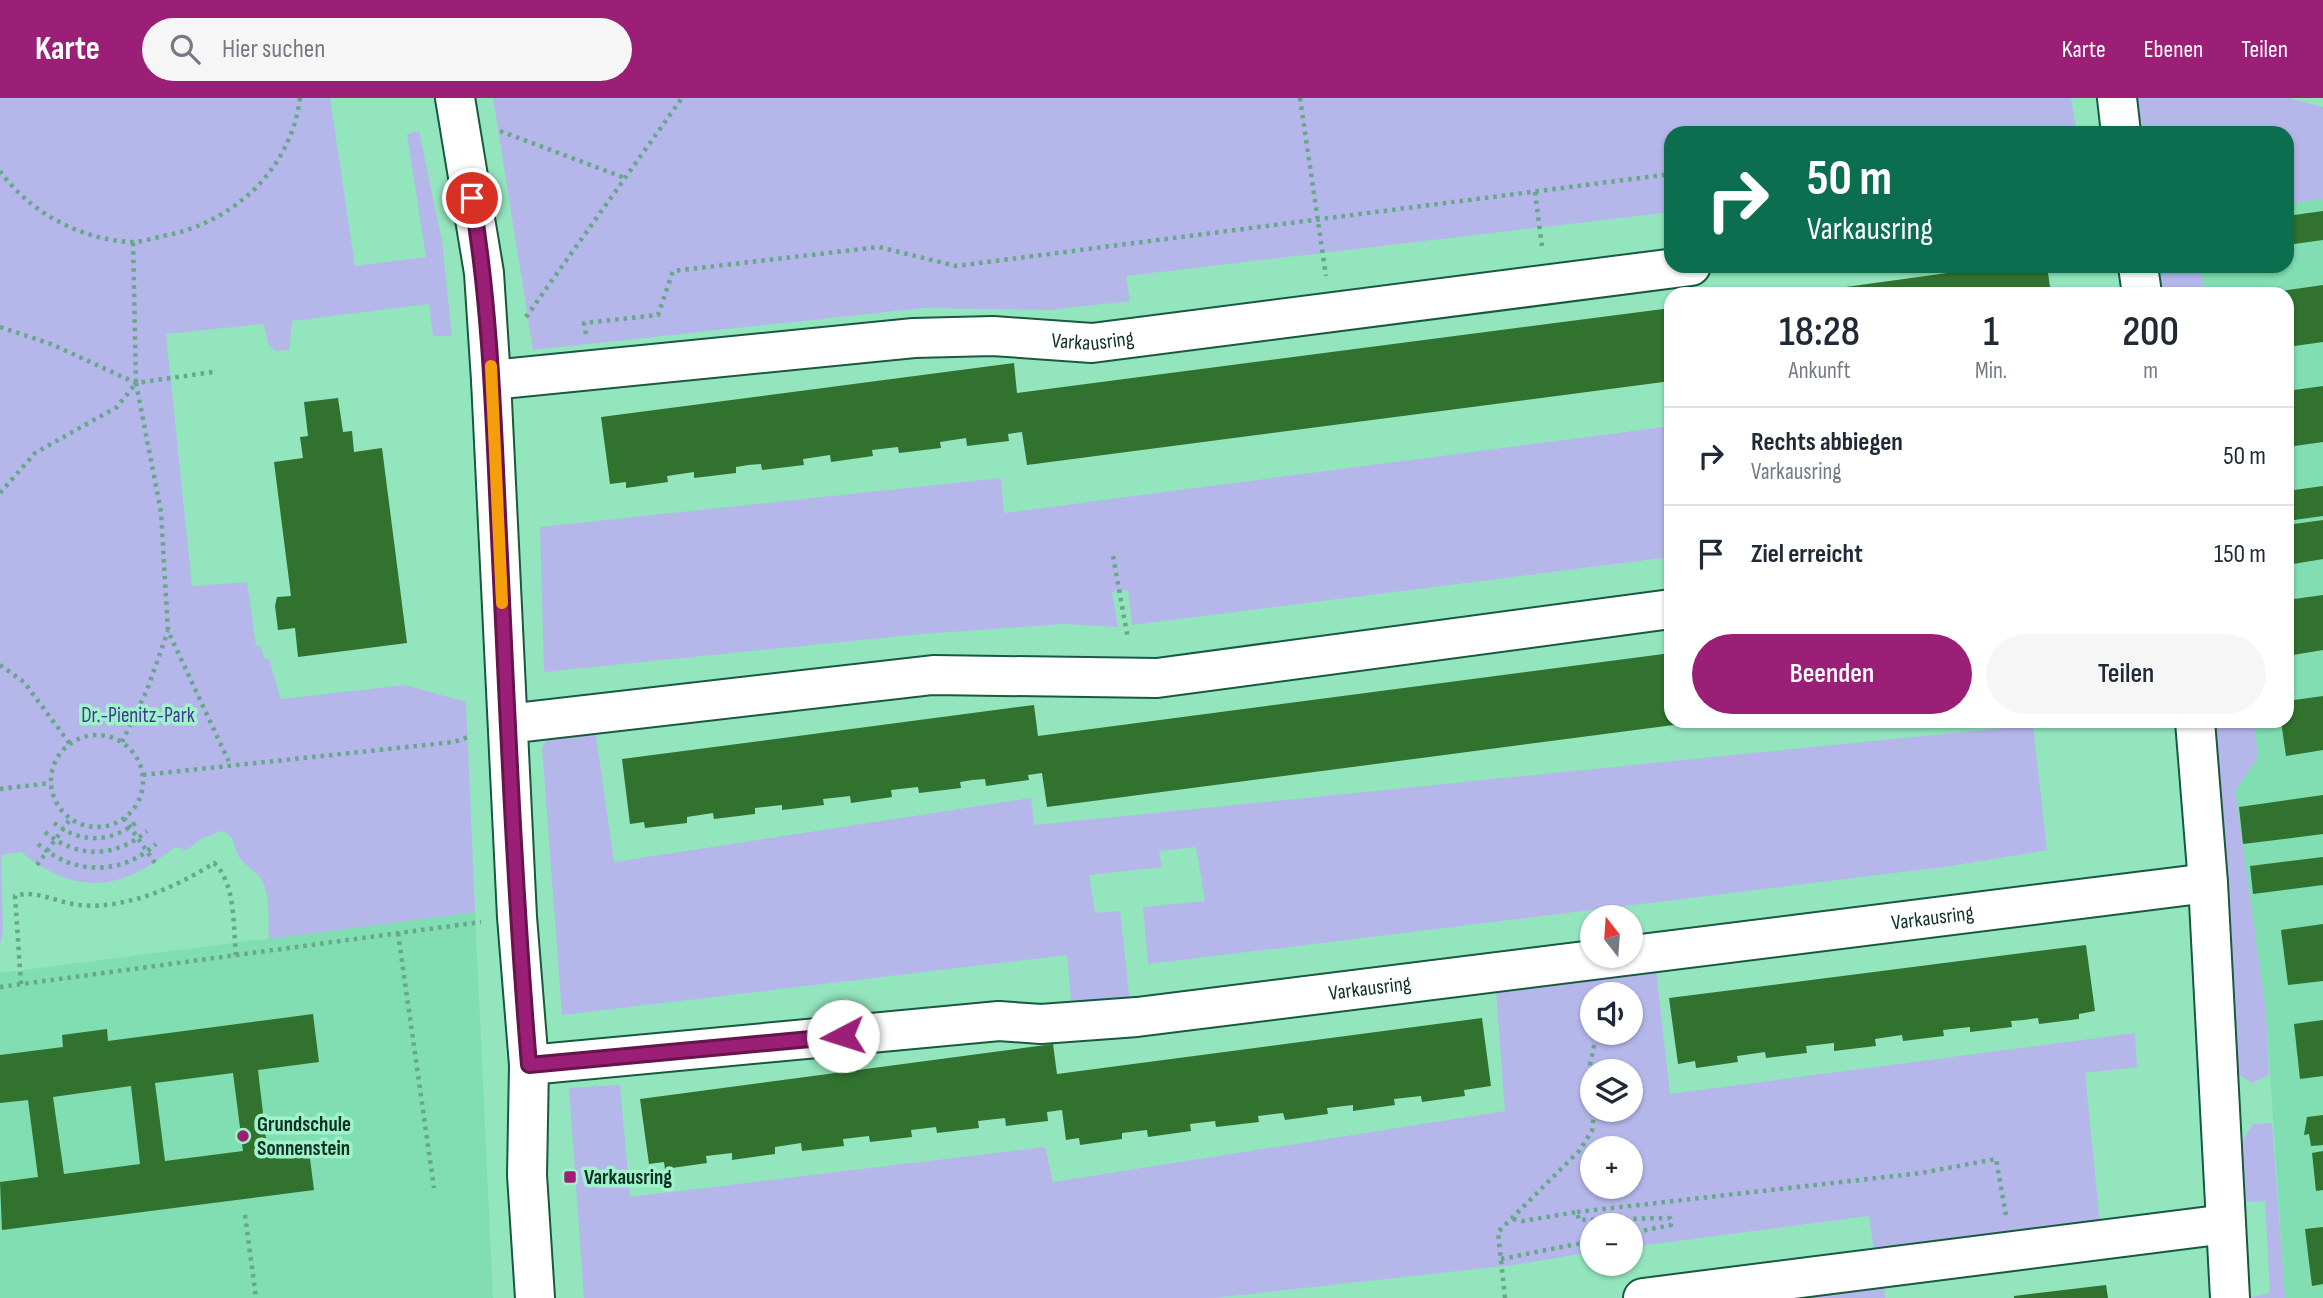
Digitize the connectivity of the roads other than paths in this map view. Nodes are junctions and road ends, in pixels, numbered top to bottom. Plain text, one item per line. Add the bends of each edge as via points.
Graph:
1 (455, 98) edge
2 (2117, 98) edge
3 (2120, 126) edge
4 (1664, 270) edge
5 (491, 380) junction
6 (1664, 610) edge
7 (508, 724) junction
8 (2196, 728) edge
9 (2208, 883) junction
10 (529, 1065) junction
11 (2226, 1224) junction
12 (535, 1298) edge
13 (1643, 1298) edge
14 (2230, 1298) edge

1 - 5 street via 484,273
2 - 3 street
4 - 5 street, Varkausring via 1092,343 993,336 914,338
5 - 7 street
6 - 7 street via 1157,678 933,675
7 - 10 street
8 - 9 street
9 - 10 street, Varkausring via 1163,1014 1041,1024 999,1021
9 - 11 street
10 - 12 street via 527,1175
11 - 13 street
11 - 14 street

